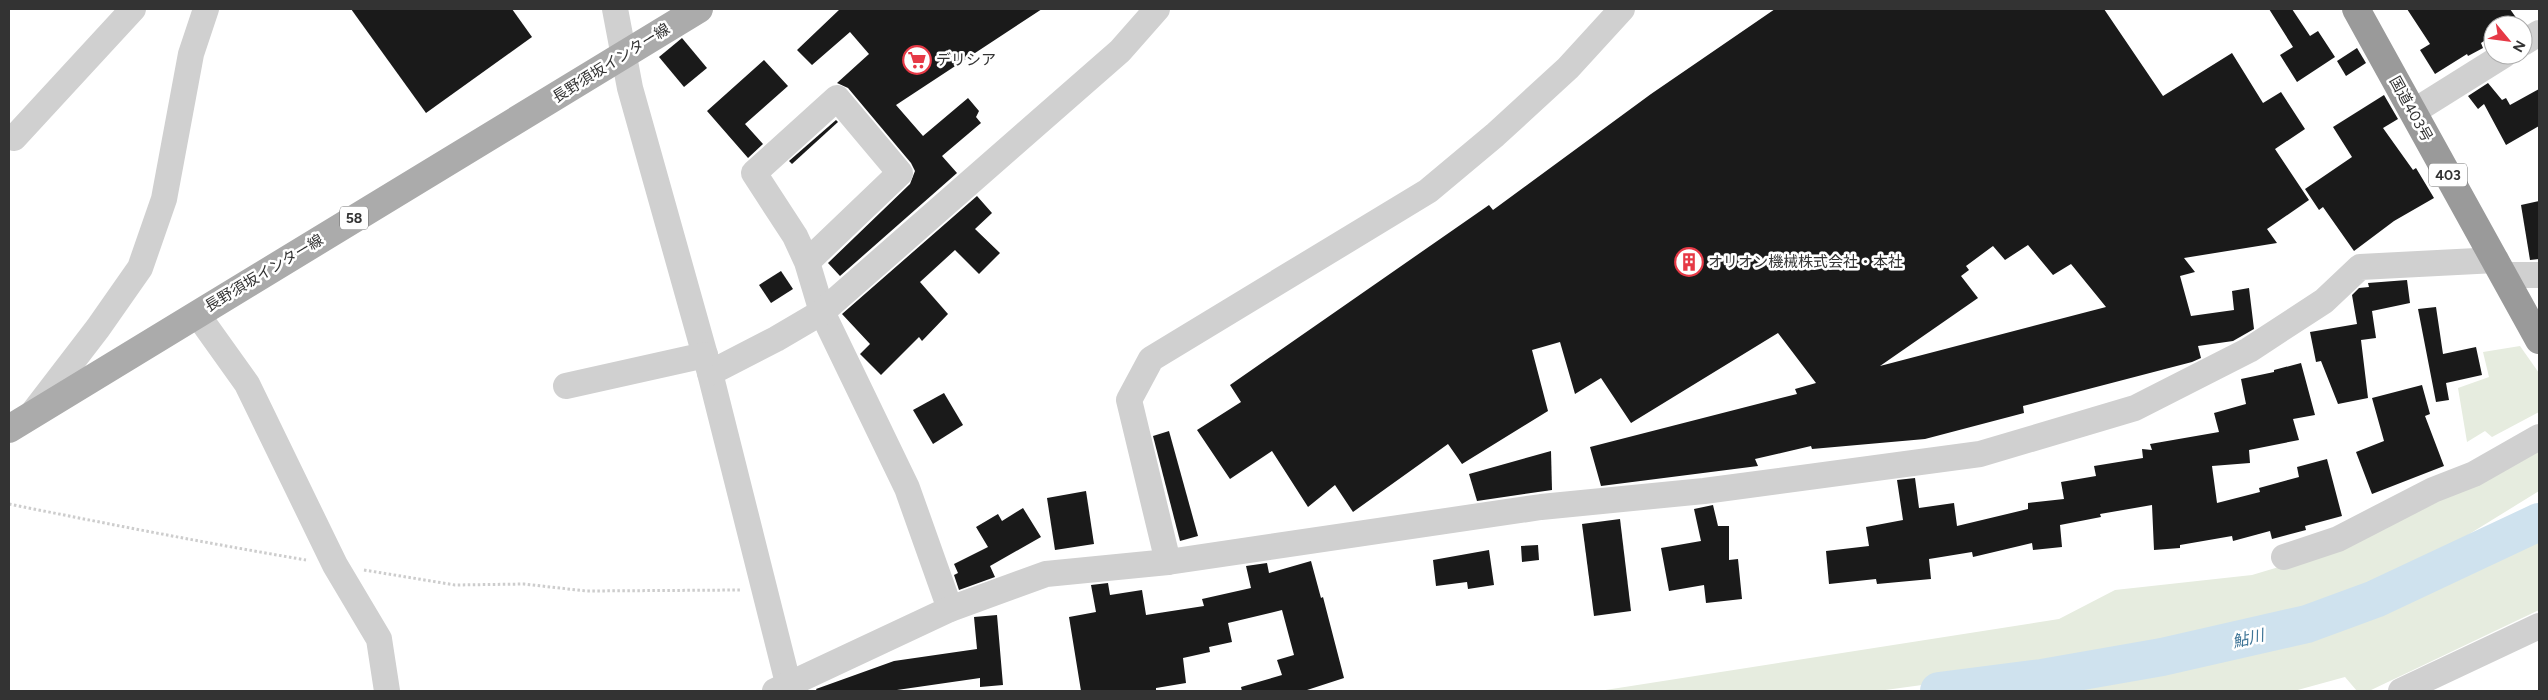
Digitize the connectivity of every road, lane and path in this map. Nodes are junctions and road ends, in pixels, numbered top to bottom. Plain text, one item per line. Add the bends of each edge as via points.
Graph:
1 (133, 9) edge
2 (206, 9) edge
3 (615, 9) edge
4 (699, 9) edge
5 (1157, 9) edge
6 (1622, 9) edge
7 (2356, 9) edge
8 (625, 54) junction
9 (2488, 65) edge
10 (2413, 112) junction
11 (14, 138) dead end
12 (807, 262) junction
13 (2500, 268) junction
14 (2539, 275) edge
15 (822, 312) junction
16 (196, 314) junction
17 (2539, 340) edge
18 (707, 364) junction
19 (566, 386) dead end
20 (20, 422) edge
21 (2539, 437) edge
22 (9, 504) edge
23 (2284, 557) dead end
24 (1168, 562) junction
25 (335, 565) junction
26 (764, 590) junction
27 (950, 609) junction
28 (2539, 626) edge
29 (785, 689) edge
30 (387, 691) edge
31 (2401, 691) edge

1 - 11 street
2 - 20 street via 191,54 164,198 140,268 98,328
3 - 8 street
4 - 8 main road, 長野須坂インター線 / 58
5 - 15 street via 1120,51
6 - 24 street via 1568,68 1428,191 1150,360 1129,400
7 - 10 highway, 国道403号 / 403
8 - 16 main road, 長野須坂インター線 / 58
8 - 18 street via 630,88
9 - 10 street
10 - 13 highway, 国道403号 / 403
12 - 12 street via 900,173 837,98 754,173 795,236
12 - 15 street
13 - 14 street
13 - 17 highway, 国道403号 / 403
13 - 24 street via 2360,267 2324,301 2249,350 2135,408 1980,454 1704,491 1541,507
15 - 18 street via 776,339
15 - 27 street via 907,488
16 - 20 main road, 長野須坂インター線 / 58
16 - 25 street via 247,384
18 - 19 street
18 - 26 street
21 - 23 street via 2474,474 2432,490 2338,539
22 - 25 path via 129,526 162,536
24 - 27 street via 1046,574
25 - 26 path via 455,585 524,584 586,591
25 - 30 street via 378,639
26 - 29 street
27 - 29 street
28 - 31 street

